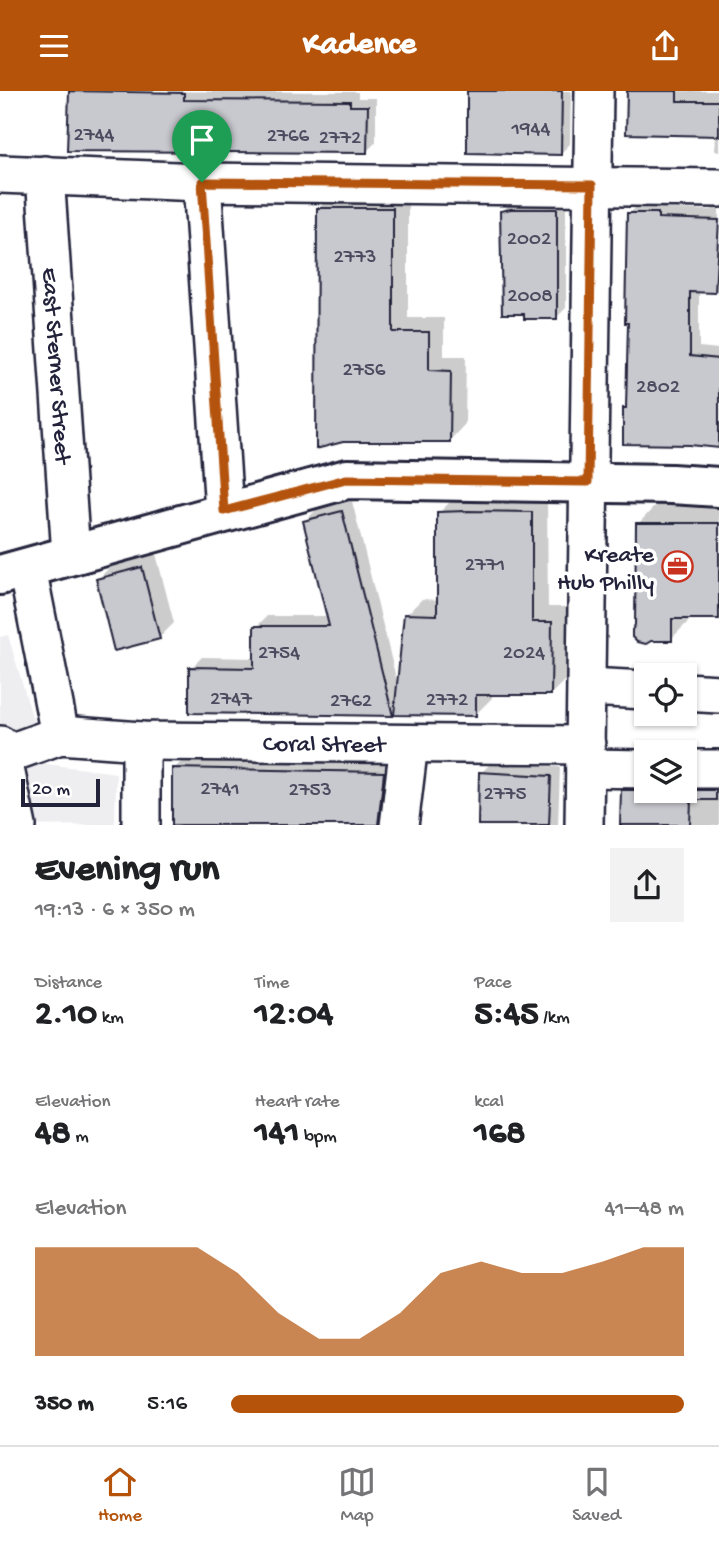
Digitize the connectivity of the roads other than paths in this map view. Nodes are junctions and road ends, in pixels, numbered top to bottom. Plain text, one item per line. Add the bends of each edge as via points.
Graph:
1 (594, 91) edge
2 (0, 174) edge
3 (45, 175) junction
4 (202, 182) junction
5 (592, 185) junction
6 (719, 188) edge
7 (588, 482) junction
8 (719, 487) edge
9 (224, 511) junction
10 (71, 555) junction
11 (13, 571) edge
12 (587, 687) junction
13 (634, 689) edge
14 (697, 693) edge
15 (719, 694) edge
16 (60, 735) junction
17 (141, 741) junction
18 (409, 744) junction
19 (1, 751) edge
20 (585, 756) junction
21 (634, 766) edge
22 (697, 769) edge
23 (719, 769) edge
24 (17, 825) edge
25 (141, 825) edge
26 (399, 825) edge
27 (584, 825) edge

1 - 5 street
2 - 3 street
3 - 4 street
3 - 10 street, East Sterner Street
4 - 5 street
4 - 9 street
5 - 6 street
5 - 7 street
7 - 8 main road
7 - 9 main road via 346,479
7 - 12 street
9 - 10 main road
10 - 11 main road
11 - 16 street
12 - 13 street
12 - 20 street
14 - 15 street
16 - 17 street, Coral Street
16 - 19 street
17 - 18 street, Coral Street
17 - 25 street
18 - 20 street, Coral Street
18 - 26 street
19 - 24 street
20 - 21 street, Coral Street
20 - 27 street
22 - 23 street

